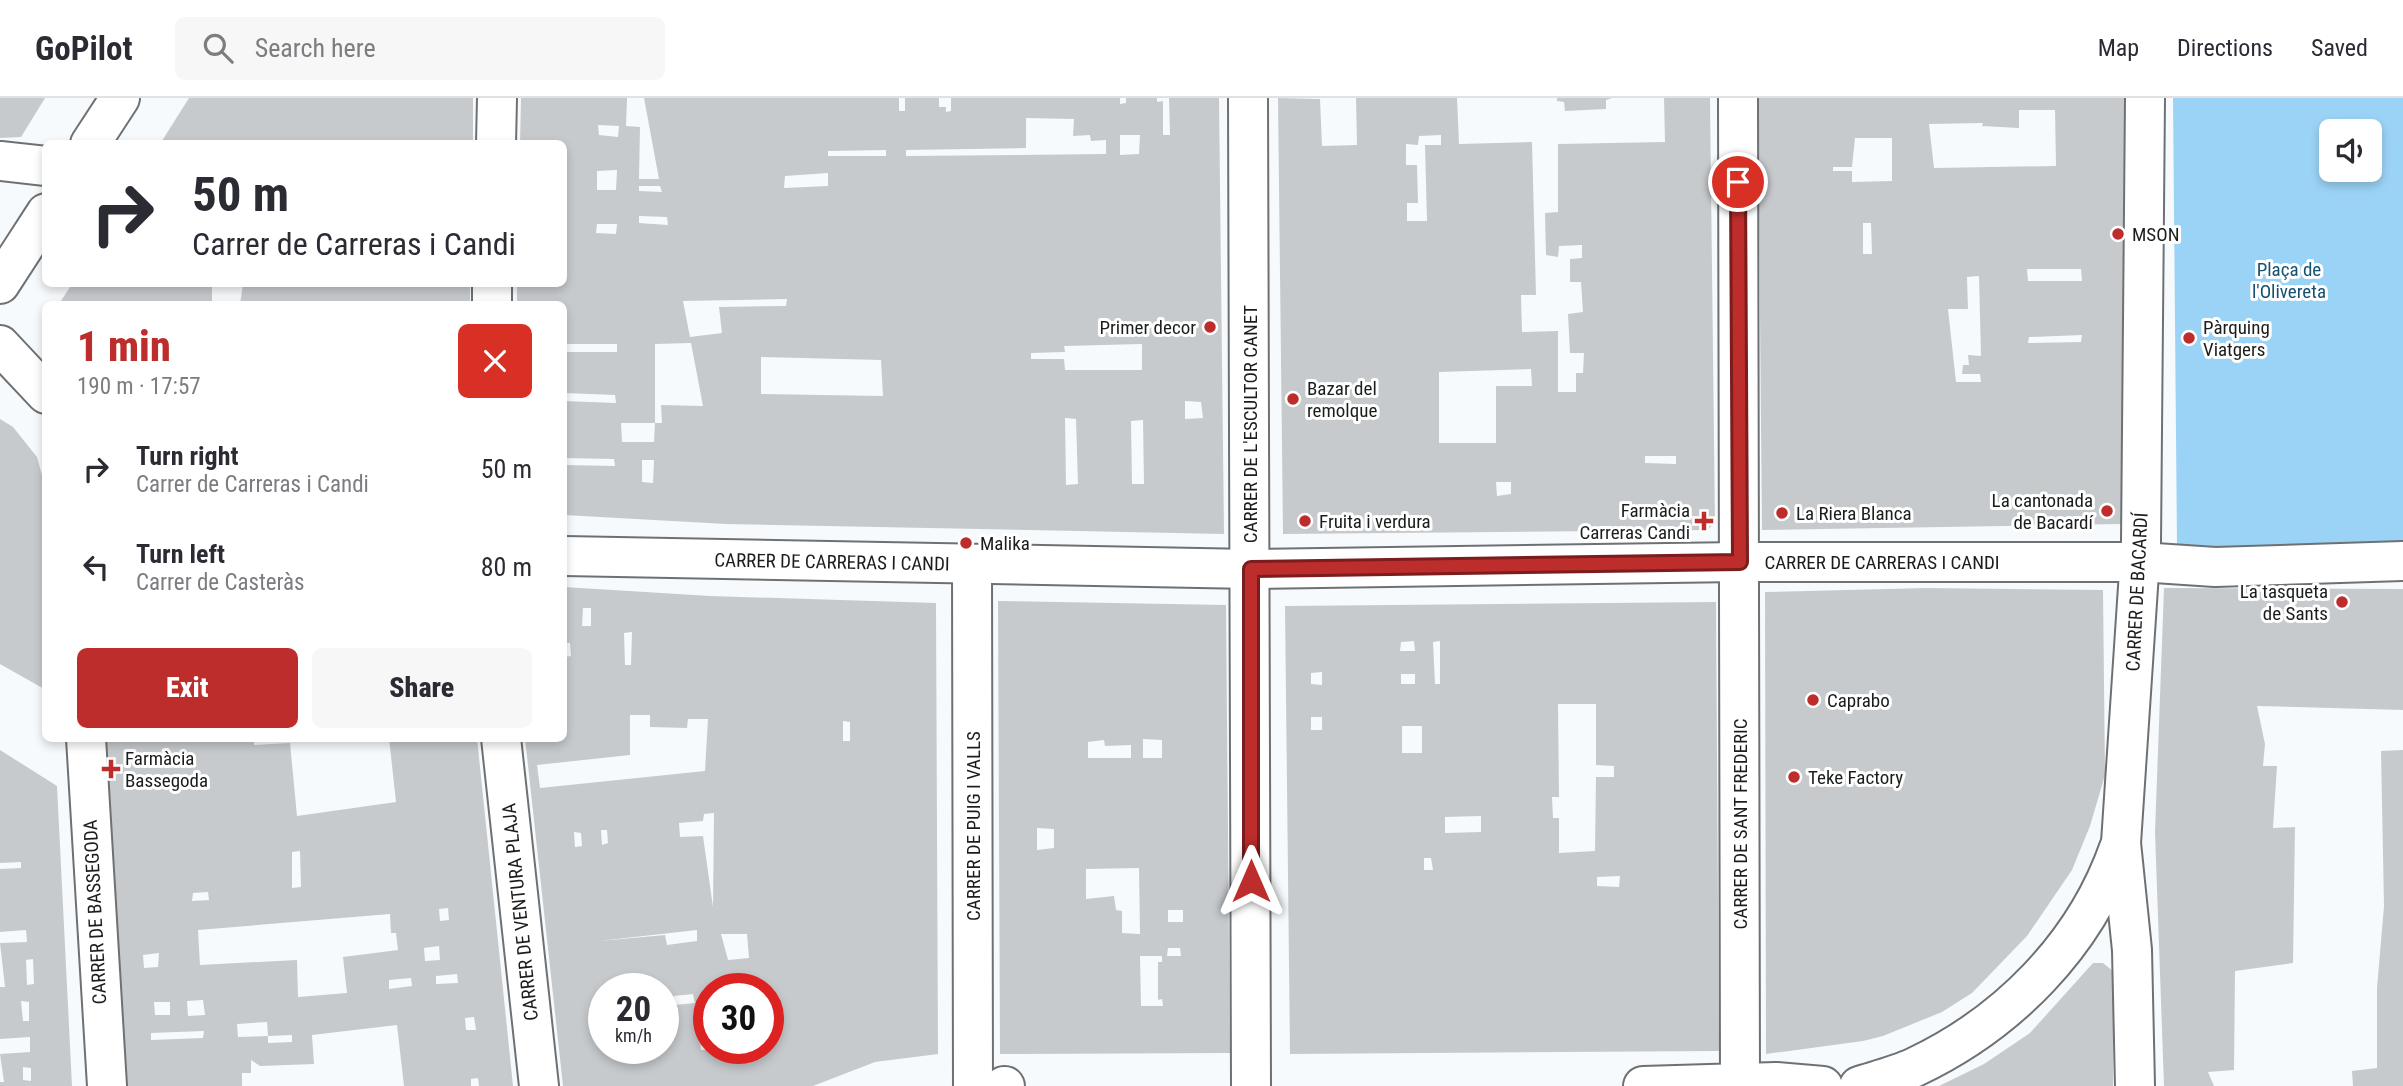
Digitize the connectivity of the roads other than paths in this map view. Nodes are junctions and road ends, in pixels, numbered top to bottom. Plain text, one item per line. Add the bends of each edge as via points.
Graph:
1 (120, 98) edge
2 (497, 98) edge
3 (1248, 98) edge
4 (1738, 98) edge
5 (2145, 98) edge
6 (93, 140) edge
7 (496, 140) edge
8 (0, 161) edge
9 (42, 166) edge
10 (42, 219) edge
11 (0, 284) edge
12 (0, 345) edge
13 (42, 390) edge
14 (567, 556) edge
15 (2403, 561) edge
16 (1740, 562) junction
17 (2140, 562) junction
18 (972, 566) junction
19 (1251, 569) junction
20 (86, 742) edge
21 (501, 742) edge
22 (2121, 843) junction
23 (1740, 1084) edge
24 (107, 1086) edge
25 (539, 1086) edge
26 (973, 1086) edge
27 (1251, 1086) edge
28 (1643, 1086) edge
29 (1823, 1086) edge
30 (1859, 1086) edge
31 (2135, 1086) edge

1 - 6 street
2 - 7 street
3 - 19 street, CARRER DE L'ESCULTOR CANET
4 - 16 street, CARRER DE SANT FREDERIC
5 - 17 street, CARRER DE BACARDÍ
8 - 9 street
10 - 11 street
12 - 13 street
14 - 18 street, CARRER DE CARRERAS I CANDI
15 - 17 street, CARRER DE CARRERAS I CANDI via 2215,567
16 - 17 street, CARRER DE CARRERAS I CANDI
16 - 19 street, CARRER DE CARRERAS I CANDI
16 - 23 street, CARRER DE SANT FREDERIC
17 - 22 street, CARRER DE BACARDÍ
18 - 19 street, CARRER DE CARRERAS I CANDI
18 - 26 street, CARRER DE PUIG I VALLS
19 - 27 street, CARRER DE L'ESCULTOR CANET
20 - 24 street, CARRER DE BASSEGODA
21 - 25 street, CARRER DE VENTURA PLAJA
22 - 30 street via 2106,885 2081,925 2012,1006 1913,1068
22 - 31 street, CARRER DE BACARDÍ via 2132,950
23 - 28 street
23 - 29 street

